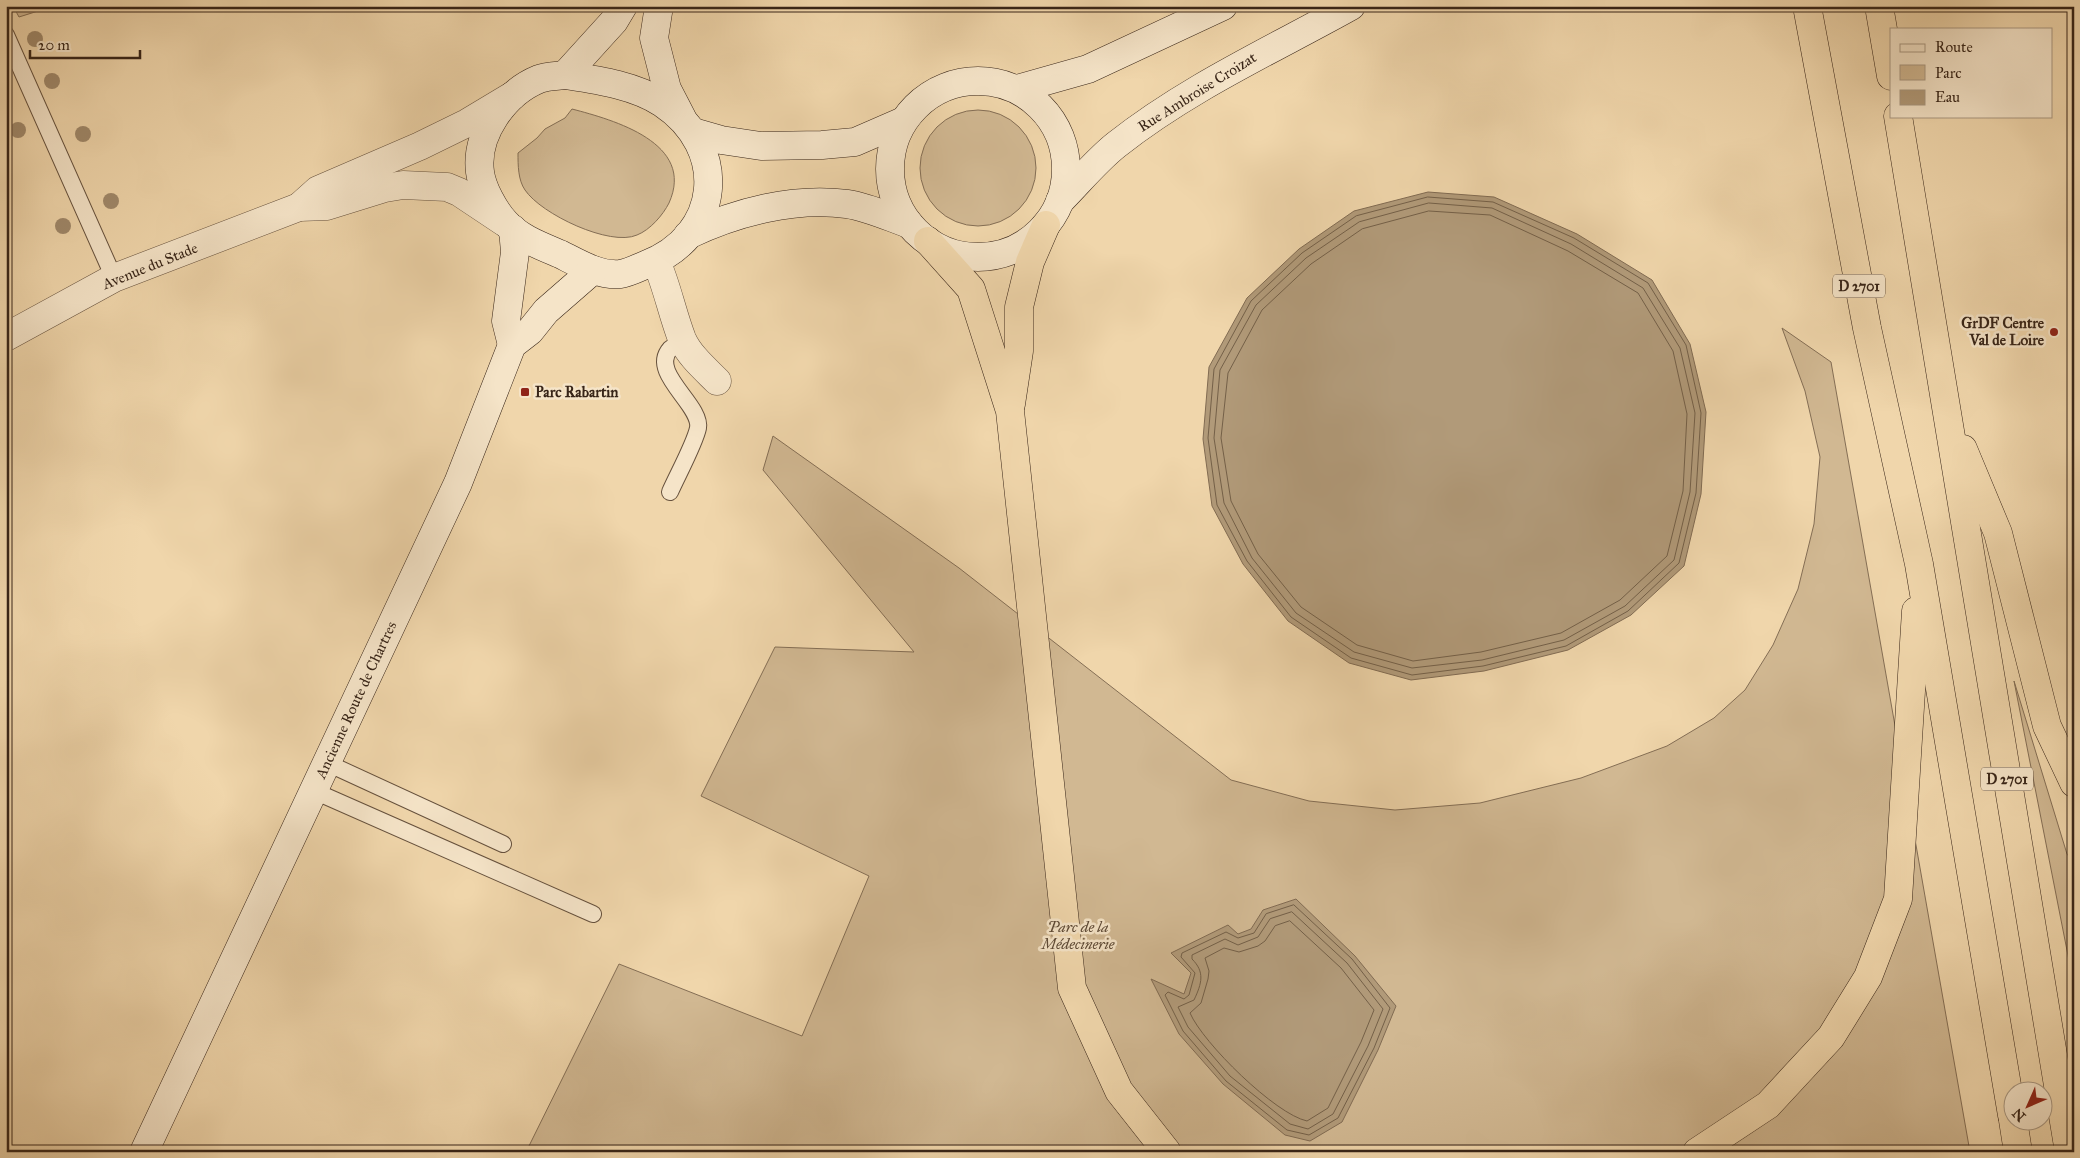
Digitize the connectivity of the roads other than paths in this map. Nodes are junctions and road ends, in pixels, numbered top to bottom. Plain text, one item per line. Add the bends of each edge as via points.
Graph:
1 (623, 6) edge
2 (659, 6) edge
3 (1223, 6) edge
4 (1351, 6) edge
5 (1807, 6) edge
6 (1879, 6) edge
7 (6, 35) edge
8 (1890, 70) edge
9 (565, 74) junction
10 (1017, 88) junction
11 (513, 95) junction
12 (1898, 118) edge
13 (901, 122) junction
14 (688, 126) junction
15 (1060, 201) junction
16 (299, 207) junction
17 (1046, 225) junction
18 (509, 226) junction
19 (918, 233) junction
20 (688, 235) junction
21 (656, 261) junction
22 (593, 270) junction
23 (114, 278) junction
24 (6, 337) edge
25 (683, 340) junction
26 (512, 345) junction
27 (717, 381) dead end
28 (1945, 406) junction
29 (1010, 411) junction
30 (670, 492) dead end
31 (1919, 564) junction
32 (327, 763) junction
33 (2074, 783) edge
34 (314, 791) junction
35 (503, 844) dead end
36 (593, 914) dead end
37 (2006, 1080) edge
38 (2015, 1130) edge
39 (144, 1152) edge
40 (1167, 1152) edge
41 (1697, 1152) edge
42 (2018, 1152) edge
43 (2069, 1152) edge

1 - 9 main road via 614,21
2 - 14 main road via 654,38 668,89
3 - 10 main road via 1088,69
4 - 15 main road, Rue Ambroise Croizat via 1239,64 1134,131
5 - 31 highway, D 2701 via 1867,328
6 - 8 highway
7 - 23 lane
9 - 11 main road, Avenue du Stade via 540,78
9 - 14 main road, Avenue du Stade via 643,94 661,103
10 - 13 main road via 992,80 965,80 940,87 918,102
10 - 15 main road via 1039,103 1054,124 1064,149 1066,176
11 - 16 main road, Avenue du Stade via 420,146 318,190
11 - 18 main road via 489,127 480,151 480,173 489,197
12 - 28 highway, D 2701
13 - 14 main road via 855,142 761,146 721,140
13 - 19 main road via 891,147 889,174 895,201
14 - 20 main road via 703,154 710,178 701,218
15 - 17 main road
16 - 18 main road, Avenue du Stade via 327,206 403,185 447,187
16 - 23 main road, Avenue du Stade
17 - 19 main road via 1014,250 990,258 963,258 947,252
17 - 29 highway via 1030,262 1019,307 1019,351
18 - 22 main road, Avenue du Stade via 522,237
18 - 26 main road via 515,252 506,321
19 - 20 main road via 848,204 807,203 763,209 710,224
19 - 29 highway via 971,289
20 - 21 main road, Avenue du Stade
21 - 22 main road, Avenue du Stade via 620,274
21 - 25 main road
22 - 26 main road, Ancienne Route de Chartres
23 - 24 main road, Avenue du Stade
25 - 27 main road
25 - 30 lane via 669,350 665,366 674,385 696,415 698,427
26 - 32 main road, Ancienne Route de Chartres via 458,483
28 - 33 highway via 1998,533 2047,726
28 - 43 highway, D 2701
29 - 40 highway via 1072,988 1118,1091
31 - 37 highway, D 2701
31 - 41 highway via 1898,899 1868,977 1831,1037 1768,1106
32 - 34 main road, Ancienne Route de Chartres
32 - 35 lane
34 - 36 lane
34 - 39 main road, Ancienne Route de Chartres
38 - 42 highway

